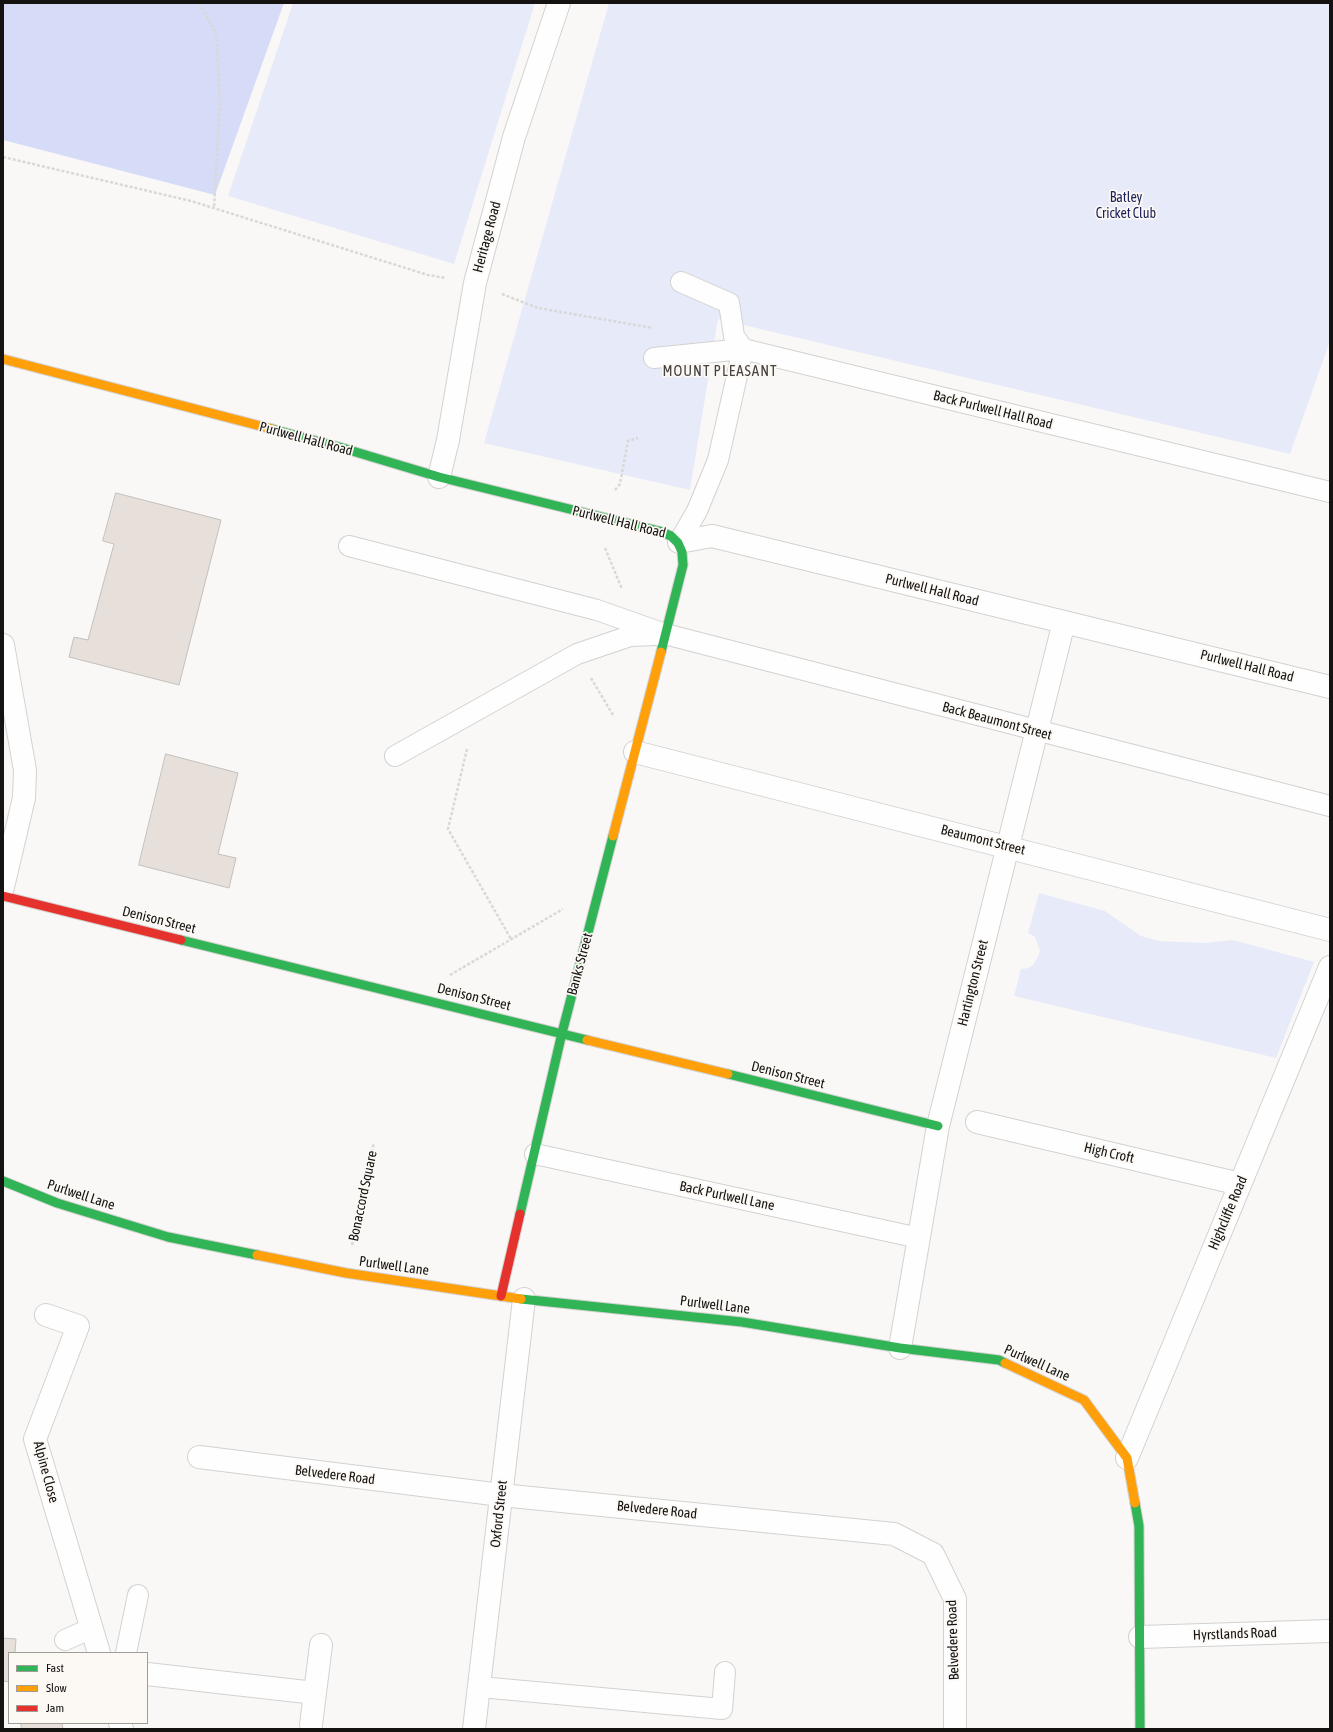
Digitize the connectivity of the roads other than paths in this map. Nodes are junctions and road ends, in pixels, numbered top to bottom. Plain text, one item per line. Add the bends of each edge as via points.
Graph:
1 (559, 3) edge
2 (681, 282) dead end
3 (743, 349) junction
4 (654, 358) dead end
5 (3, 359) edge
6 (439, 477) junction
7 (1330, 492) edge
8 (679, 542) junction
9 (349, 546) dead end
10 (1064, 622) junction
11 (665, 634) junction
12 (3, 645) edge
13 (1330, 686) edge
14 (1037, 732) junction
15 (635, 752) junction
16 (394, 756) dead end
17 (1330, 806) edge
18 (1008, 846) junction
19 (3, 887) edge
20 (3, 896) edge
21 (1330, 930) edge
22 (1330, 968) edge
23 (562, 1034) junction
24 (977, 1122) dead end
25 (938, 1126) junction
26 (534, 1154) junction
27 (3, 1181) edge
28 (1240, 1184) junction
29 (919, 1238) junction
30 (501, 1296) junction
31 (524, 1299) junction
32 (46, 1315) dead end
33 (900, 1348) junction
34 (199, 1458) dead end
35 (1127, 1458) junction
36 (501, 1495) junction
37 (138, 1595) dead end
38 (92, 1628) junction
39 (1330, 1631) edge
40 (1140, 1637) junction
41 (65, 1640) dead end
42 (321, 1645) dead end
43 (99, 1652) edge
44 (126, 1652) edge
45 (725, 1672) dead end
46 (148, 1674) edge
47 (480, 1687) junction
48 (315, 1693) junction
49 (311, 1725) dead end
50 (474, 1729) edge
51 (954, 1729) edge
52 (1140, 1729) edge

1 - 6 street, Heritage Road via 514,137 475,283 448,440
2 - 3 lane via 729,303 734,336
3 - 4 lane, Back Purlwell Hall Road
3 - 7 lane, Back Purlwell Hall Road
3 - 8 lane via 718,460 696,511
5 - 6 street, Purlwell Hall Road via 339,447
6 - 8 street, Purlwell Hall Road via 659,531 671,535
8 - 10 street, Purlwell Hall Road via 712,536
8 - 11 street, Banks Street via 683,552 683,565
9 - 11 lane via 597,610
10 - 13 street, Purlwell Hall Road
10 - 14 street, Hartington Street
11 - 14 lane, Back Beaumont Street
11 - 15 street, Banks Street
11 - 16 lane via 630,636 577,654
12 - 19 street via 25,770 24,798
14 - 17 lane, Back Beaumont Street
14 - 18 street, Hartington Street
15 - 18 street, Beaumont Street
15 - 23 street, Banks Street
18 - 21 street, Beaumont Street
18 - 25 street, Hartington Street
20 - 23 street, Denison Street
22 - 28 street, Highcliffe Road
23 - 25 street, Denison Street
23 - 26 street, Banks Street
24 - 28 street, High Croft
25 - 29 street, Hartington Street
26 - 29 lane, Back Purlwell Lane
26 - 30 street, Banks Street
27 - 30 street, Purlwell Lane via 57,1203 168,1237 346,1273
28 - 35 street, Highcliffe Road
29 - 33 street, Hartington Street
30 - 31 street, Purlwell Lane
31 - 33 street, Purlwell Lane via 742,1322
31 - 36 street, Oxford Street
32 - 38 street, Alpine Close via 78,1326 35,1439
33 - 35 street, Purlwell Lane via 999,1360 1084,1400
34 - 36 street, Belvedere Road
35 - 40 street, Purlwell Lane via 1139,1526
36 - 47 street, Oxford Street
36 - 51 street, Belvedere Road via 894,1534 933,1554 955,1599
37 - 44 lane
38 - 41 lane
38 - 43 street, Alpine Close
39 - 40 street, Hyrstlands Road
40 - 52 street, Purlwell Lane
42 - 48 street
45 - 47 lane via 722,1709
46 - 48 street
47 - 50 street, Oxford Street
48 - 49 street

